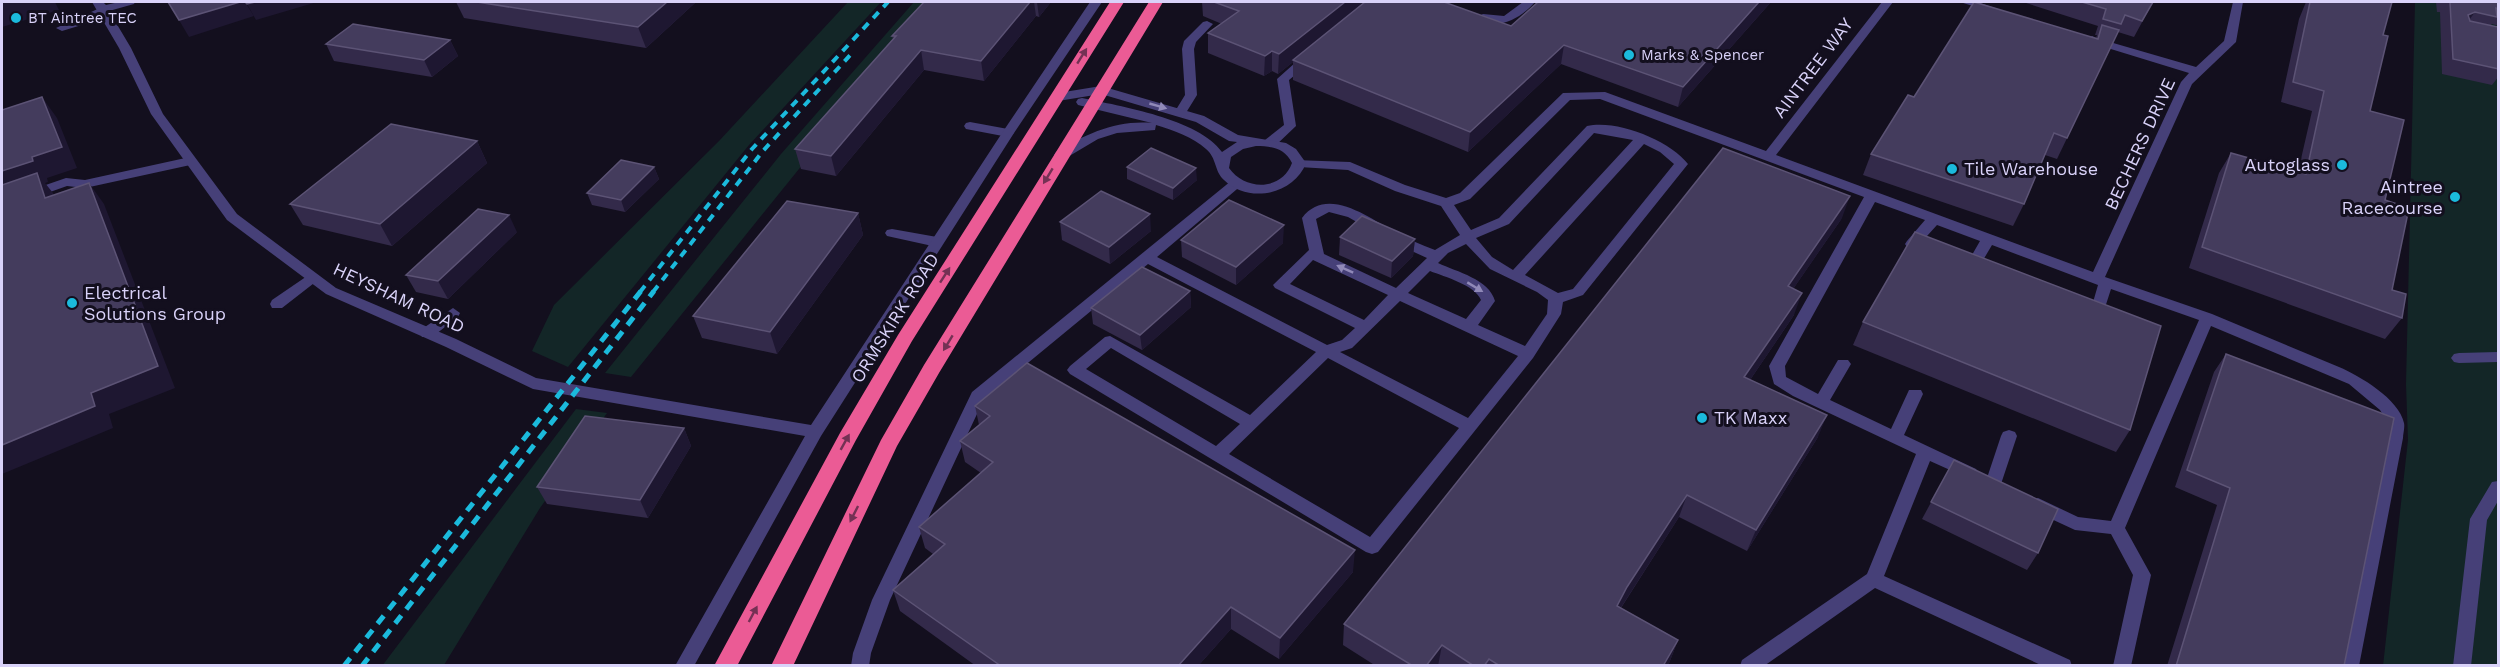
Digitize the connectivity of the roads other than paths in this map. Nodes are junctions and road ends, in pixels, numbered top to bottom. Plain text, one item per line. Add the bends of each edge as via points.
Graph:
1 (130, 2) edge
2 (1096, 2) edge
3 (1117, 2) edge
4 (1156, 2) edge
5 (1529, 2) edge
6 (1887, 2) edge
7 (1966, 2) edge
8 (2238, 2) edge
9 (100, 6) edge
10 (1999, 12) edge
11 (1475, 14) edge
12 (1207, 24) dead end
13 (62, 28) dead end
14 (2077, 35) edge
15 (1317, 51) edge
16 (2198, 72) junction
17 (1058, 97) junction
18 (1097, 97) junction
19 (1180, 113) junction
20 (970, 126) dead end
21 (1008, 133) junction
22 (1193, 135) junction
23 (1641, 139) junction
24 (1256, 142) junction
25 (1270, 142) junction
26 (1061, 155) junction
27 (1768, 157) junction
28 (190, 161) junction
29 (1222, 162) junction
30 (1299, 163) junction
31 (1236, 184) junction
32 (1872, 195) junction
33 (1446, 203) junction
34 (2, 205) edge
35 (1934, 219) junction
36 (892, 233) dead end
37 (1469, 236) junction
38 (1988, 239) junction
39 (938, 242) junction
40 (1912, 244) edge
41 (1317, 256) junction
42 (1146, 257) junction
43 (1432, 260) junction
44 (1971, 269) edge
45 (313, 277) junction
46 (1515, 277) junction
47 (2102, 281) junction
48 (1399, 294) junction
49 (1556, 299) junction
50 (277, 304) dead end
51 (453, 313) dead end
52 (2096, 316) edge
53 (2207, 318) junction
54 (1468, 326) junction
55 (1366, 327) junction
56 (428, 333) junction
57 (1326, 351) junction
58 (1528, 354) junction
59 (2499, 357) edge
60 (2459, 358) dead end
61 (1843, 364) dead end
62 (1915, 394) dead end
63 (1821, 403) junction
64 (1251, 423) junction
65 (1470, 426) junction
66 (814, 432) junction
67 (2009, 436) dead end
68 (1895, 438) junction
69 (1925, 452) junction
70 (1217, 455) junction
71 (2499, 487) edge
72 (2024, 498) edge
73 (2116, 528) junction
74 (1874, 579) junction
75 (684, 666) edge
76 (725, 666) edge
77 (782, 666) edge
78 (860, 666) edge
79 (1749, 666) edge
80 (2063, 666) edge
81 (2122, 666) edge
82 (2350, 666) edge
83 (2462, 666) edge

1 - 9 street
2 - 21 street
17 -> 3 highway, ORMSKIRK ROAD
4 - 18 highway
5 - 11 street via 1505,21
6 - 27 street, AINTREE WAY
7 - 10 street
8 - 16 street, BECHERS DRIVE via 2230,42
9 - 13 street via 81,22
9 - 28 street, HEYSHAM ROAD via 157,114
12 - 19 street via 1188,48 1191,95
14 - 16 street
15 - 25 street via 1283,79 1290,126
16 - 47 street, BECHERS DRIVE via 2187,82
17 - 18 street
76 -> 17 highway, ORMSKIRK ROAD via 904,339
18 -> 19 street
18 - 22 street
18 - 26 highway
19 - 24 street via 1216,126 1234,138
20 - 21 street
21 - 39 street
22 - 26 street via 1126,127 1094,135
22 - 29 street via 1212,147
23 - 37 street via 1609,128 1591,129 1504,221
23 - 46 street
23 - 49 street via 1675,154 1680,164 1578,292
24 - 25 street
24 - 29 street via 1233,148
25 - 30 street via 1290,150
26 -> 77 highway via 888,445
27 - 32 street
27 - 33 street via 1601,95 1567,96 1466,196
28 - 34 street via 85,184 66,182
28 - 45 street, HEYSHAM ROAD via 232,217
29 - 31 street via 1224,174
30 - 31 street via 1298,171 1284,184 1260,189
30 - 33 street via 1350,166
31 - 42 street
32 - 35 street
32 - 63 street via 1777,366 1779,380
33 - 37 street
35 - 38 street
35 - 40 street
36 - 39 street
37 - 43 street
37 - 46 street via 1493,264
38 - 44 street
38 - 47 street
39 - 66 street
41 - 43 street via 1308,218 1325,208 1355,213
48 -> 41 street
41 - 55 street via 1311,254 1280,285
42 - 57 street
42 - 78 street via 978,396 881,600
43 - 48 street
43 -> 54 street via 1486,294 1488,301
45 - 50 street
45 - 56 street, HEYSHAM ROAD via 331,291
46 - 49 street
47 - 52 street, BECHERS DRIVE
47 - 53 street
48 - 54 street
48 - 55 street
49 - 58 street via 1554,314
51 - 56 street
53 - 73 street
53 - 82 street via 2354,380 2386,406 2396,423
54 - 58 street
55 - 57 street via 1347,344
56 - 66 street, HEYSHAM ROAD via 533,383
57 - 64 street
57 - 65 street
58 - 65 street
59 - 60 street
61 - 63 street
62 - 68 street
63 - 68 street
64 - 70 street
64 - 70 street via 1110,341 1076,370
65 - 70 street via 1372,547
66 - 75 street
67 - 69 street via 1998,486
68 - 69 street
69 - 74 street
71 - 83 street via 2479,519
72 - 73 street via 2075,523
73 - 81 street via 2142,575
74 - 79 street
74 - 80 street

